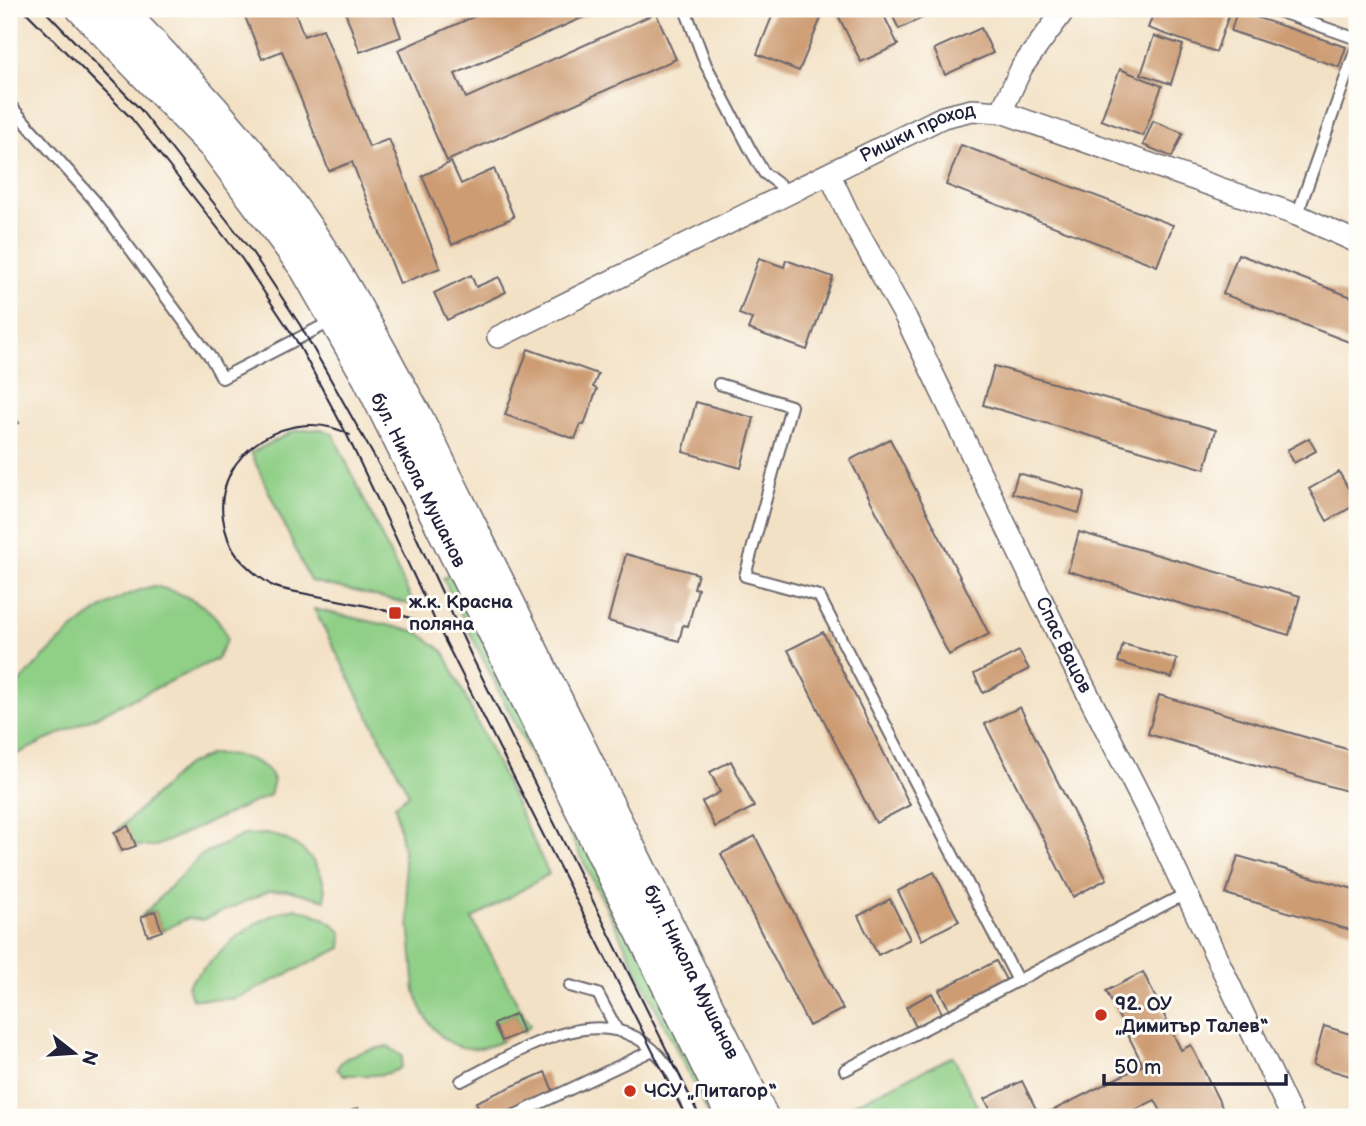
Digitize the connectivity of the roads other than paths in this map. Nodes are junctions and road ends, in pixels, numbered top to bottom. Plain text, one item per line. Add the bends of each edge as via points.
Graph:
1 (82, 9) edge
2 (119, 9) edge
3 (685, 9) edge
4 (1065, 9) edge
5 (1272, 9) edge
6 (1357, 39) edge
7 (1357, 46) edge
8 (9, 104) edge
9 (1001, 112) junction
10 (830, 175) junction
11 (792, 194) junction
12 (1297, 215) junction
13 (1357, 242) edge
14 (345, 314) junction
15 (498, 337) dead end
16 (719, 384) dead end
17 (1188, 893) junction
18 (1017, 981) junction
19 (570, 986) dead end
20 (616, 1028) junction
21 (653, 1050) junction
22 (845, 1070) dead end
23 (461, 1081) dead end
24 (511, 1117) edge
25 (692, 1117) edge
26 (732, 1117) edge
27 (763, 1117) edge
28 (1292, 1117) edge

1 - 14 main road, бул. Никола Мушанов via 215,147
2 - 14 main road, бул. Никола Мушанов via 240,138 316,241
3 - 11 lane via 706,65 750,149 764,173
4 - 9 street via 1022,67
5 - 6 lane
7 - 12 lane
8 - 14 lane via 94,200 222,378
9 - 10 street, Ришки проход via 972,110 943,117
9 - 12 street, Ришки проход
10 - 11 street, Ришки проход
10 - 17 street, Спас Вацов via 906,318 1053,626
11 - 15 street, Ришки проход
12 - 13 street, Ришки проход
14 - 26 main road, бул. Никола Мушанов via 371,384
14 - 27 main road, бул. Никола Мушанов via 418,418
16 - 18 lane via 791,406 745,576 819,596
17 - 18 lane
17 - 28 street, Спас Вацов
18 - 22 lane
19 - 20 lane via 598,994
20 - 21 lane
20 - 23 lane via 578,1027
21 - 24 lane
21 - 25 lane via 667,1066

